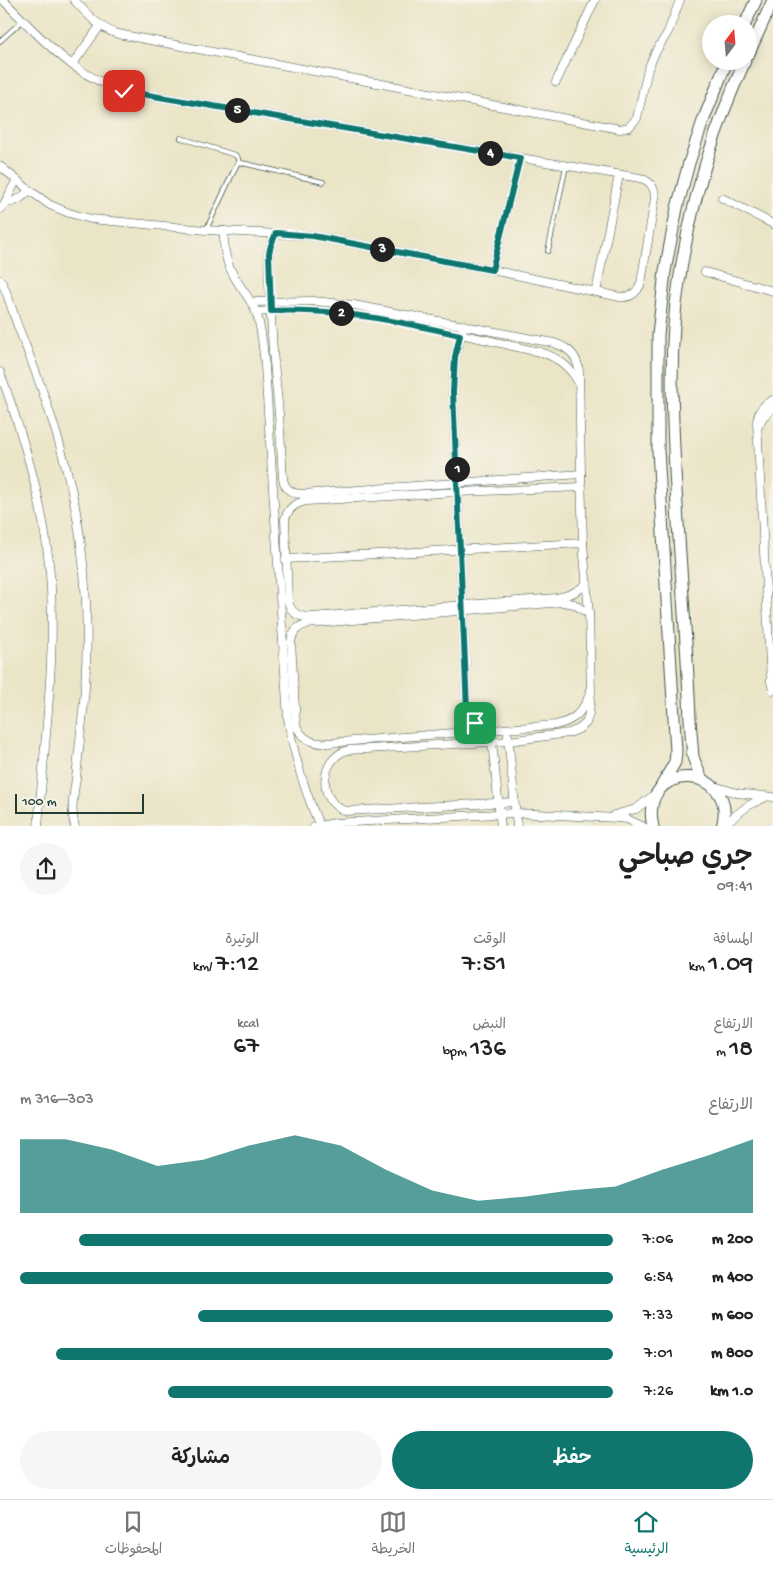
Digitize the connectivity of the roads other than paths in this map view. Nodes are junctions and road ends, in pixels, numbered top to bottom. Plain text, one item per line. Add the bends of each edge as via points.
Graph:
1 (3, 0) edge
2 (74, 0) edge
3 (595, 0) edge
4 (680, 0) edge
5 (756, 0) edge
6 (773, 0) edge
7 (749, 15) edge
8 (23, 20) junction
9 (100, 26) junction
10 (758, 33) edge
11 (0, 41) edge
12 (72, 65) junction
13 (723, 70) edge
14 (741, 70) edge
15 (556, 82) dead end
16 (181, 138) dead end
17 (520, 158) junction
18 (238, 162) junction
19 (0, 166) edge
20 (566, 166) junction
21 (619, 175) junction
22 (17, 180) junction
23 (323, 182) dead end
24 (29, 190) junction
25 (722, 198) dead end
26 (3, 206) edge
27 (773, 224) edge
28 (206, 230) junction
29 (224, 231) junction
30 (276, 233) junction
31 (548, 251) dead end
32 (492, 270) junction
33 (705, 272) dead end
34 (0, 280) edge
35 (773, 291) edge
36 (596, 292) junction
37 (251, 302) junction
38 (270, 302) junction
39 (271, 311) junction
40 (256, 312) junction
41 (464, 325) junction
42 (460, 335) junction
43 (0, 372) edge
44 (579, 386) junction
45 (773, 400) edge
46 (773, 408) edge
47 (758, 429) junction
48 (581, 474) junction
49 (458, 482) junction
50 (582, 487) junction
51 (458, 492) junction
52 (584, 543) junction
53 (460, 550) junction
54 (286, 559) junction
55 (769, 576) edge
56 (587, 583) junction
57 (770, 588) edge
58 (462, 608) junction
59 (589, 614) junction
60 (771, 644) edge
61 (772, 674) edge
62 (773, 690) edge
63 (591, 692) junction
64 (508, 730) junction
65 (486, 731) junction
66 (509, 741) junction
67 (492, 742) junction
68 (707, 783) junction
69 (658, 790) junction
70 (773, 797) edge
71 (514, 802) junction
72 (499, 803) junction
73 (515, 813) junction
74 (500, 814) junction
75 (602, 817) junction
76 (336, 825) edge
77 (38, 826) edge
78 (75, 826) edge
79 (318, 826) edge
80 (501, 826) edge
81 (517, 826) edge
82 (644, 826) edge
83 (652, 826) edge
84 (722, 826) edge

1 - 8 street
2 - 9 street
3 - 15 street
4 - 9 street via 668,32 648,69 637,118 620,129 118,34
5 - 7 street
6 - 10 street
8 - 11 lane
8 - 12 street
9 - 12 street
12 - 17 street via 96,81 124,91
13 - 69 street via 703,120 677,208 665,271 658,335 658,450 676,751 675,762
14 - 68 street via 703,171 689,227 678,283 673,356 673,435 693,757
16 - 18 lane via 235,155
17 - 20 street
17 - 32 street
18 - 23 lane
18 - 28 lane
19 - 22 street
20 - 21 street
20 - 31 lane
21 - 36 street
21 - 36 street via 644,179 654,190 641,283 636,293 628,297
22 - 24 street
22 - 26 street
24 - 26 street via 22,198
24 - 28 street via 59,209 91,219
25 - 27 street
28 - 29 street
29 - 30 street
29 - 37 street via 230,269
30 - 32 street via 313,236
30 - 38 street via 269,253
32 - 36 street
33 - 35 street
34 - 78 street via 5,286 15,321 46,399 77,524 86,654 73,810
37 - 38 street
37 - 40 street
38 - 39 street
38 - 41 street via 334,303
39 - 40 street
39 - 42 street via 315,310 359,315
39 - 49 street via 283,479 289,490 302,494
40 - 79 street via 265,366 288,719 302,781
41 - 42 street
41 - 44 street via 562,346 578,363
42 - 44 street via 546,354 564,364
42 - 49 street via 453,392
43 - 77 street via 32,471 51,587 49,687
44 - 48 street
45 - 47 street via 764,404 760,411
46 - 47 street via 763,417
47 - 55 street
48 - 49 street
48 - 50 street
49 - 51 street
50 - 51 street
50 - 52 street
51 - 53 street
51 - 54 street via 296,503 285,519
52 - 53 street
52 - 56 street
53 - 54 street
53 - 58 street
54 - 58 street via 289,606 303,617
55 - 57 street
56 - 58 street via 563,597
56 - 59 street
57 - 60 street
58 - 59 street via 562,602 574,604
58 - 65 street via 467,709 472,720
58 - 65 street via 299,627 291,642 296,725 305,738 319,743
59 - 63 street
60 - 61 street
61 - 62 street
63 - 64 street via 582,709 568,722
63 - 66 street via 588,718 579,729 560,735
64 - 65 street
64 - 66 street
65 - 67 street
66 - 67 street
66 - 71 street
67 - 72 street
67 - 72 street via 348,750 337,754 329,763 326,787 334,804 346,811
68 - 69 street via 684,776
68 - 70 street via 737,793
68 - 84 street via 717,791 723,804
69 - 75 street via 636,809
69 - 83 street via 651,804
70 - 84 street via 748,805
71 - 72 street
71 - 73 street
72 - 74 street
73 - 74 street
73 - 75 street
73 - 81 street
74 - 76 street
74 - 80 street
75 - 82 street via 628,819
76 - 79 street

